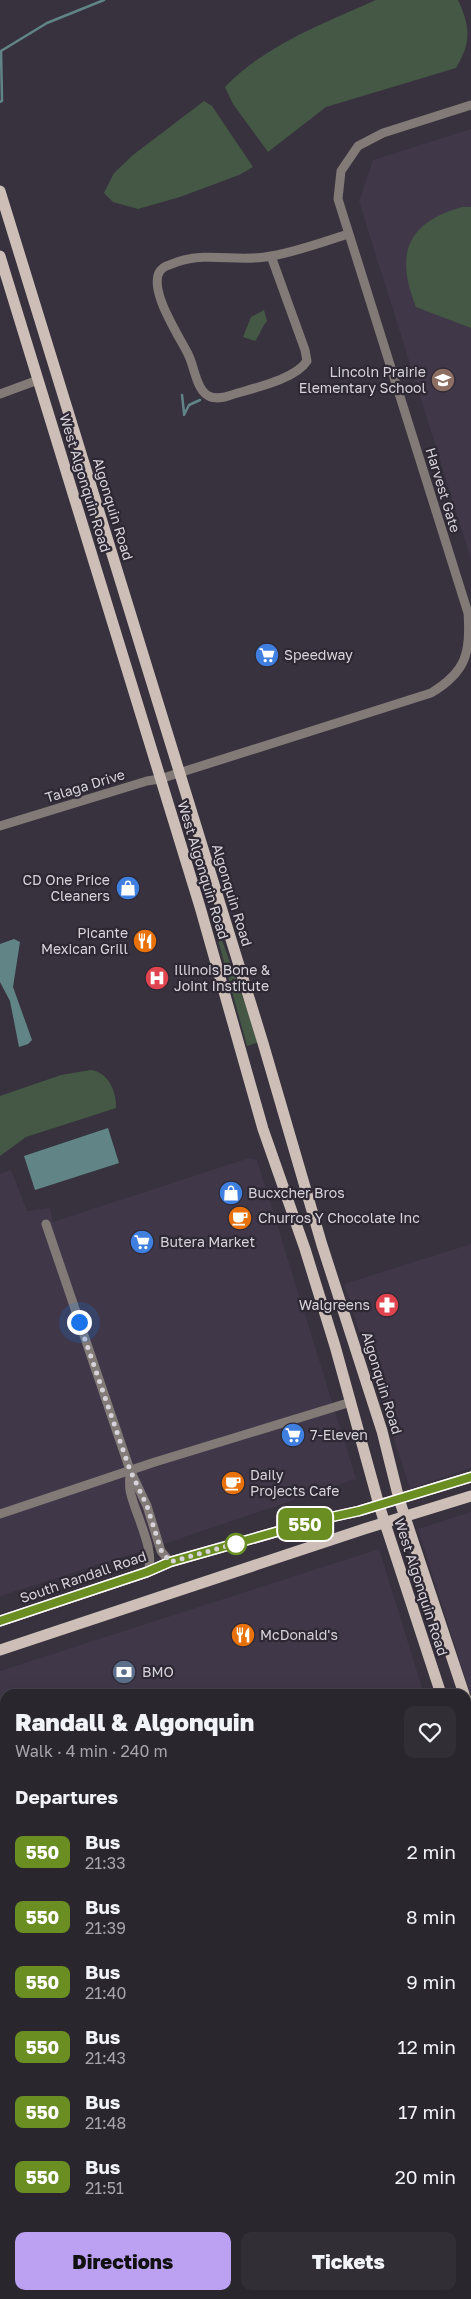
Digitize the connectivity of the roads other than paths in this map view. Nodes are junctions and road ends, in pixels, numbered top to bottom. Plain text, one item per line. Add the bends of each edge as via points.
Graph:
1 (471, 105) edge
2 (0, 191) edge
3 (348, 234) junction
4 (0, 256) edge
5 (272, 256) junction
6 (38, 380) junction
7 (0, 394) edge
8 (178, 773) junction
9 (160, 779) junction
10 (0, 826) edge
11 (46, 1224) dead end
12 (351, 1402) junction
13 (130, 1470) junction
14 (471, 1477) edge
15 (471, 1496) edge
16 (399, 1499) junction
17 (379, 1505) junction
18 (0, 1514) edge
19 (405, 1516) junction
20 (384, 1522) junction
21 (170, 1562) junction
22 (147, 1572) junction
23 (0, 1621) edge
24 (421, 1634) junction
25 (0, 1650) edge
26 (439, 1689) edge
27 (446, 1689) edge
28 (462, 1689) edge

1 - 3 street, Harvest Gate via 383,133 358,146 341,172 338,199
2 - 8 main road, Algonquin Road
3 - 5 street
3 - 8 street, Harvest Gate via 468,613 470,630 465,659 460,672 431,693
4 - 6 main road, West Algonquin Road
5 - 5 street via 246,259 201,256 163,268 158,275 158,289 166,311 202,390 208,396 225,397 290,375 301,370 307,361
6 - 7 street
6 - 9 main road, West Algonquin Road
8 - 9 street, Talaga Drive
8 - 16 main road, Algonquin Road via 382,1431
9 - 10 street, Talaga Drive
9 - 12 main road, West Algonquin Road via 263,1129 305,1249
11 - 13 street
12 - 13 street
12 - 17 main road, West Algonquin Road
13 - 18 street
13 - 21 street via 147,1506 161,1550
13 - 22 street via 130,1490 148,1549 150,1567
14 - 16 main road, South Randall Road
15 - 19 main road
16 - 17 main road, South Randall Road
16 - 19 main road, Algonquin Road
17 - 20 main road, West Algonquin Road
17 - 21 main road, South Randall Road
19 - 20 main road
19 - 28 main road, Algonquin Road
20 - 24 main road, West Algonquin Road
20 - 25 main road
21 - 22 main road, South Randall Road
22 - 23 main road, South Randall Road
24 - 26 main road, West Algonquin Road
24 - 27 main road

